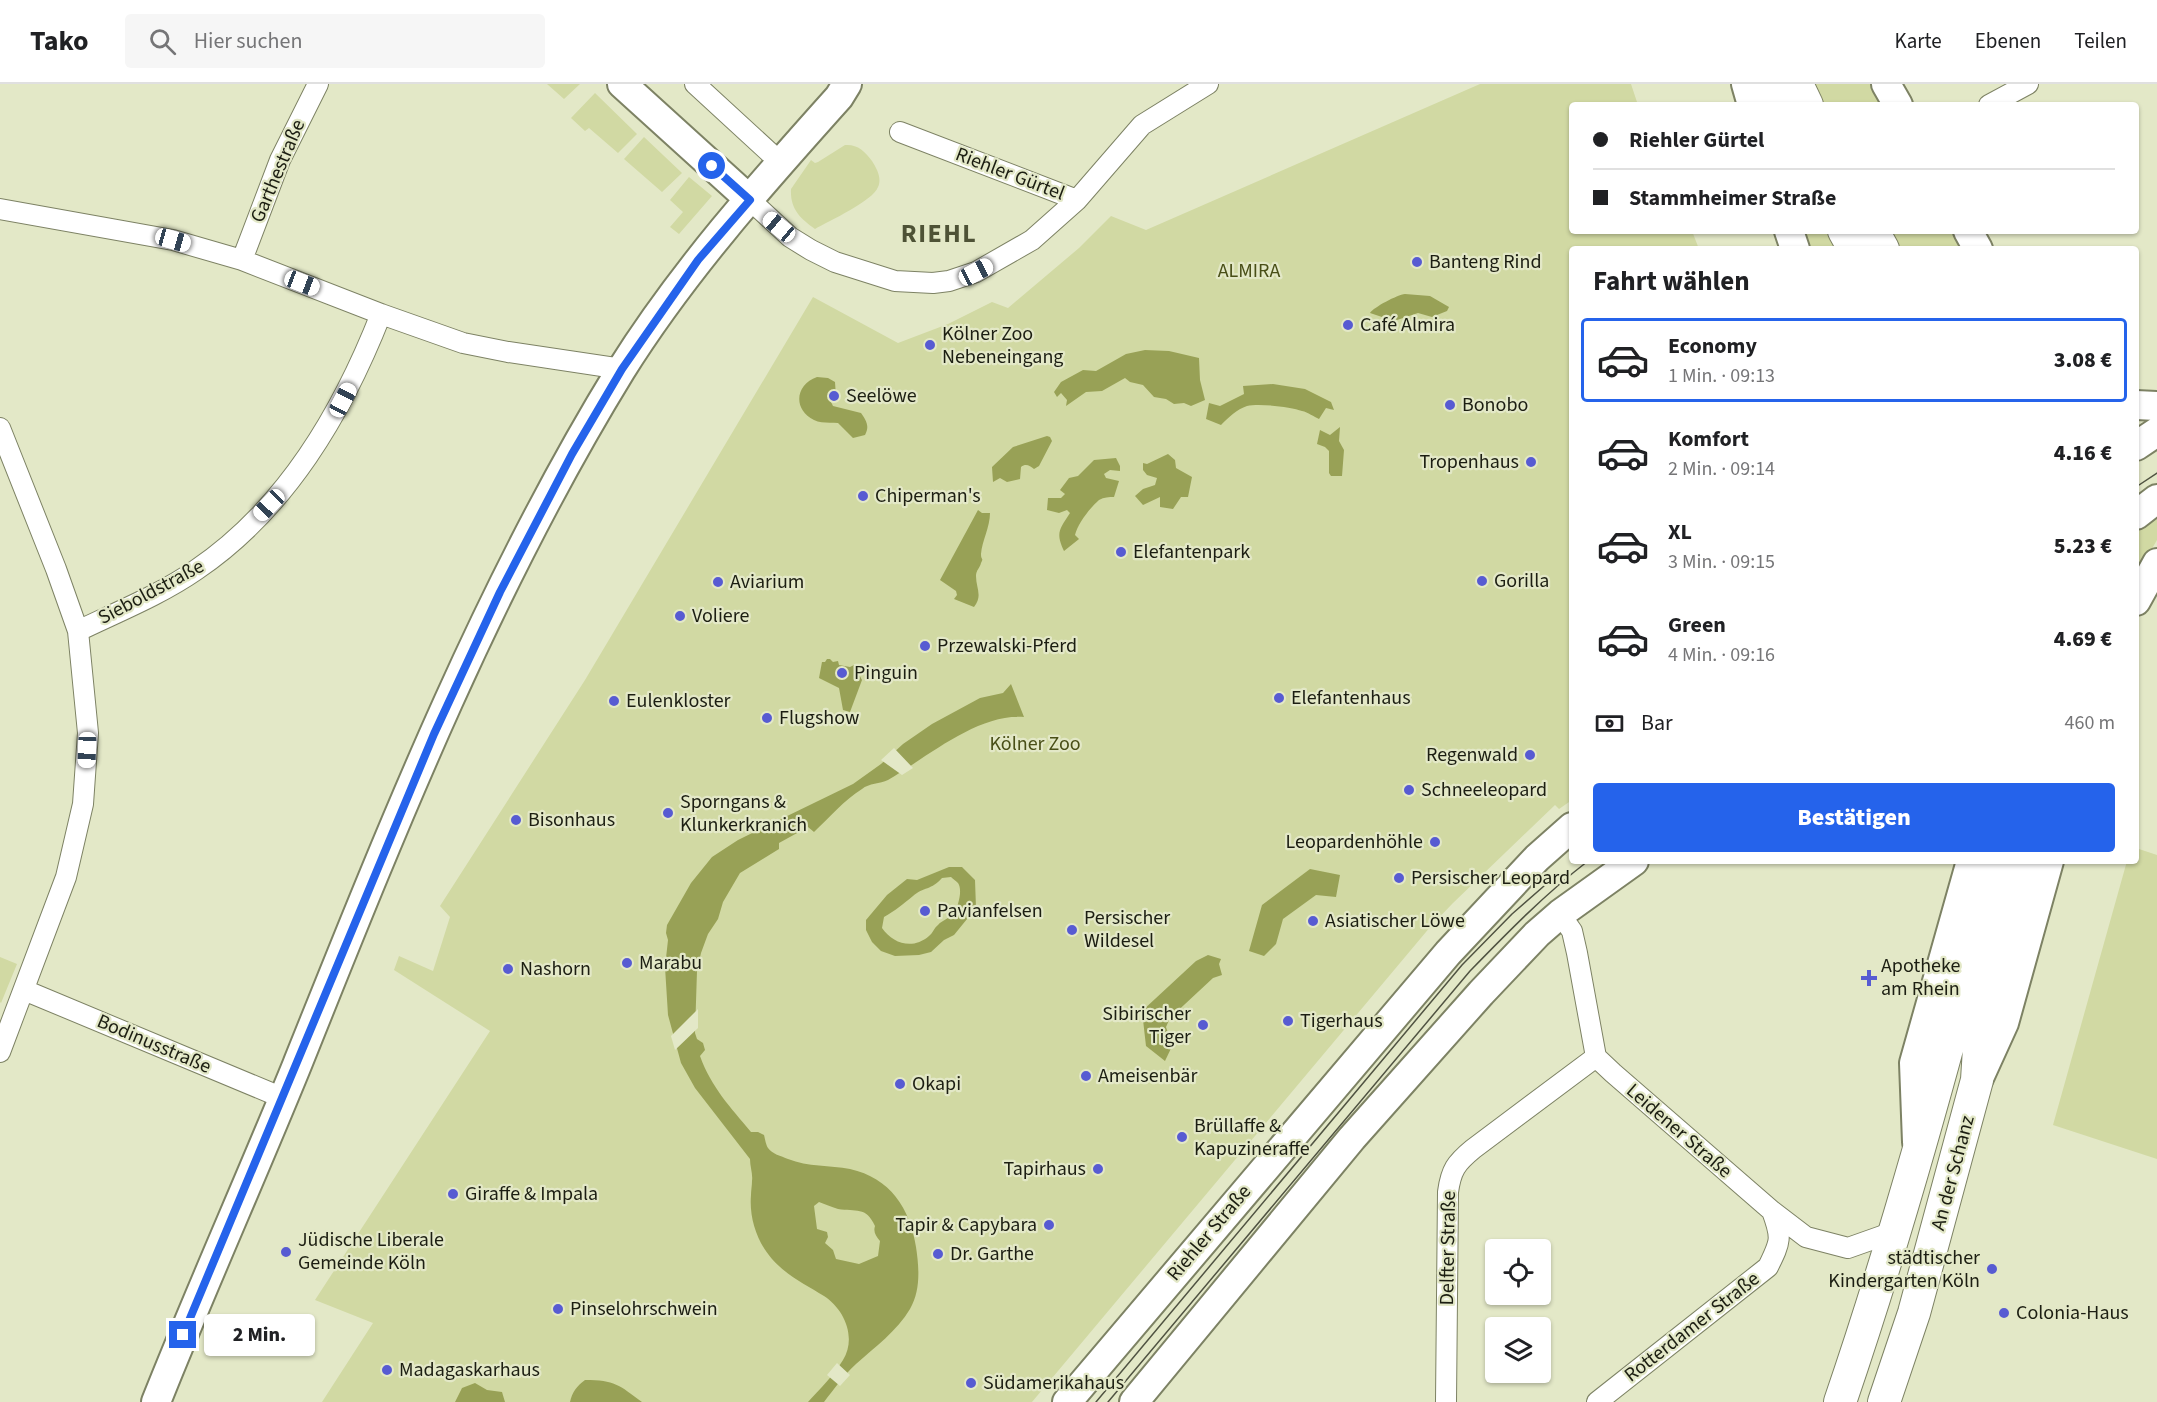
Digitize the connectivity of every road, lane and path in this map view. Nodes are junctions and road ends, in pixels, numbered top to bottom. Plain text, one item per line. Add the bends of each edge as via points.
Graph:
1 (318, 84) edge
2 (622, 84) edge
3 (695, 84) edge
4 (847, 84) edge
5 (1208, 84) edge
6 (1746, 84) edge
7 (1766, 84) edge
8 (1797, 84) edge
9 (1886, 84) edge
10 (2028, 84) edge
11 (1751, 102) edge
12 (1775, 102) edge
13 (1806, 102) edge
14 (1896, 102) edge
15 (1995, 102) edge
16 (900, 132) dead end
17 (780, 162) junction
18 (750, 200) junction
19 (1077, 200) junction
20 (0, 209) edge
21 (242, 260) junction
22 (381, 314) junction
23 (622, 369) junction
24 (2139, 405) edge
25 (2157, 406) edge
26 (0, 428) edge
27 (2157, 432) edge
28 (2139, 444) edge
29 (2157, 499) edge
30 (2139, 513) edge
31 (2157, 563) edge
32 (2139, 596) edge
33 (78, 631) junction
34 (1569, 830) edge
35 (1630, 864) edge
36 (1970, 864) edge
37 (1997, 864) edge
38 (2022, 864) edge
39 (2048, 864) edge
40 (1560, 914) junction
41 (24, 990) junction
42 (0, 1052) edge
43 (1596, 1057) junction
44 (1977, 1080) junction
45 (283, 1098) junction
46 (1917, 1157) junction
47 (1772, 1211) junction
48 (1896, 1231) junction
49 (1880, 1285) junction
50 (1914, 1313) junction
51 (156, 1402) edge
52 (1067, 1402) edge
53 (1134, 1402) edge
54 (1446, 1402) edge
55 (1597, 1402) edge
56 (1840, 1402) edge
57 (1884, 1402) edge

1 - 21 street, Garthestraße via 280,159
2 - 18 main road, Riehler Gürtel
3 - 17 street
4 - 17 main road
5 - 19 street via 1142,125
6 - 11 main road
7 - 12 main road
8 - 13 main road
9 - 14 main road
10 - 15 street
16 - 19 street, Riehler Gürtel
17 - 18 main road
18 - 19 street, Riehler Gürtel via 790,237 834,262 895,281 933,284 976,272 1003,258 1032,240
18 - 23 main road via 702,255
20 - 21 street via 173,240
21 - 22 street
22 - 23 street via 486,348
22 - 33 street, Sieboldstraße via 343,400 280,494 233,541 194,572
23 - 45 main road via 572,454 490,612 434,734
24 - 25 main road
26 - 33 street
27 - 28 main road
29 - 30 main road
31 - 32 main road
33 - 41 street via 88,733 82,804 66,877
34 - 52 main road, Riehler Straße via 1448,953
35 - 40 main road
36 - 46 main road, An der Schanz via 1914,1064
37 - 46 main road, An der Schanz
38 - 44 main road, An der Schanz via 1981,1017
39 - 44 main road, An der Schanz via 2004,1023
40 - 43 street via 1572,931 1578,952
40 - 53 main road via 1481,993 1352,1138
41 - 42 street
41 - 45 street, Bodinusstraße
43 - 47 street, Leidener Straße
43 - 54 street, Delfter Straße via 1473,1149 1450,1174
44 - 50 main road, An der Schanz
45 - 51 main road
46 - 48 main road, An der Schanz
47 - 48 street, Leidener Straße via 1806,1237 1848,1248
47 - 55 street, Rotterdamer Straße via 1780,1233 1768,1267
48 - 49 main road, An der Schanz
49 - 50 main road via 1877,1306 1881,1321 1890,1328 1903,1327
49 - 56 main road, An der Schanz
50 - 57 main road, An der Schanz

